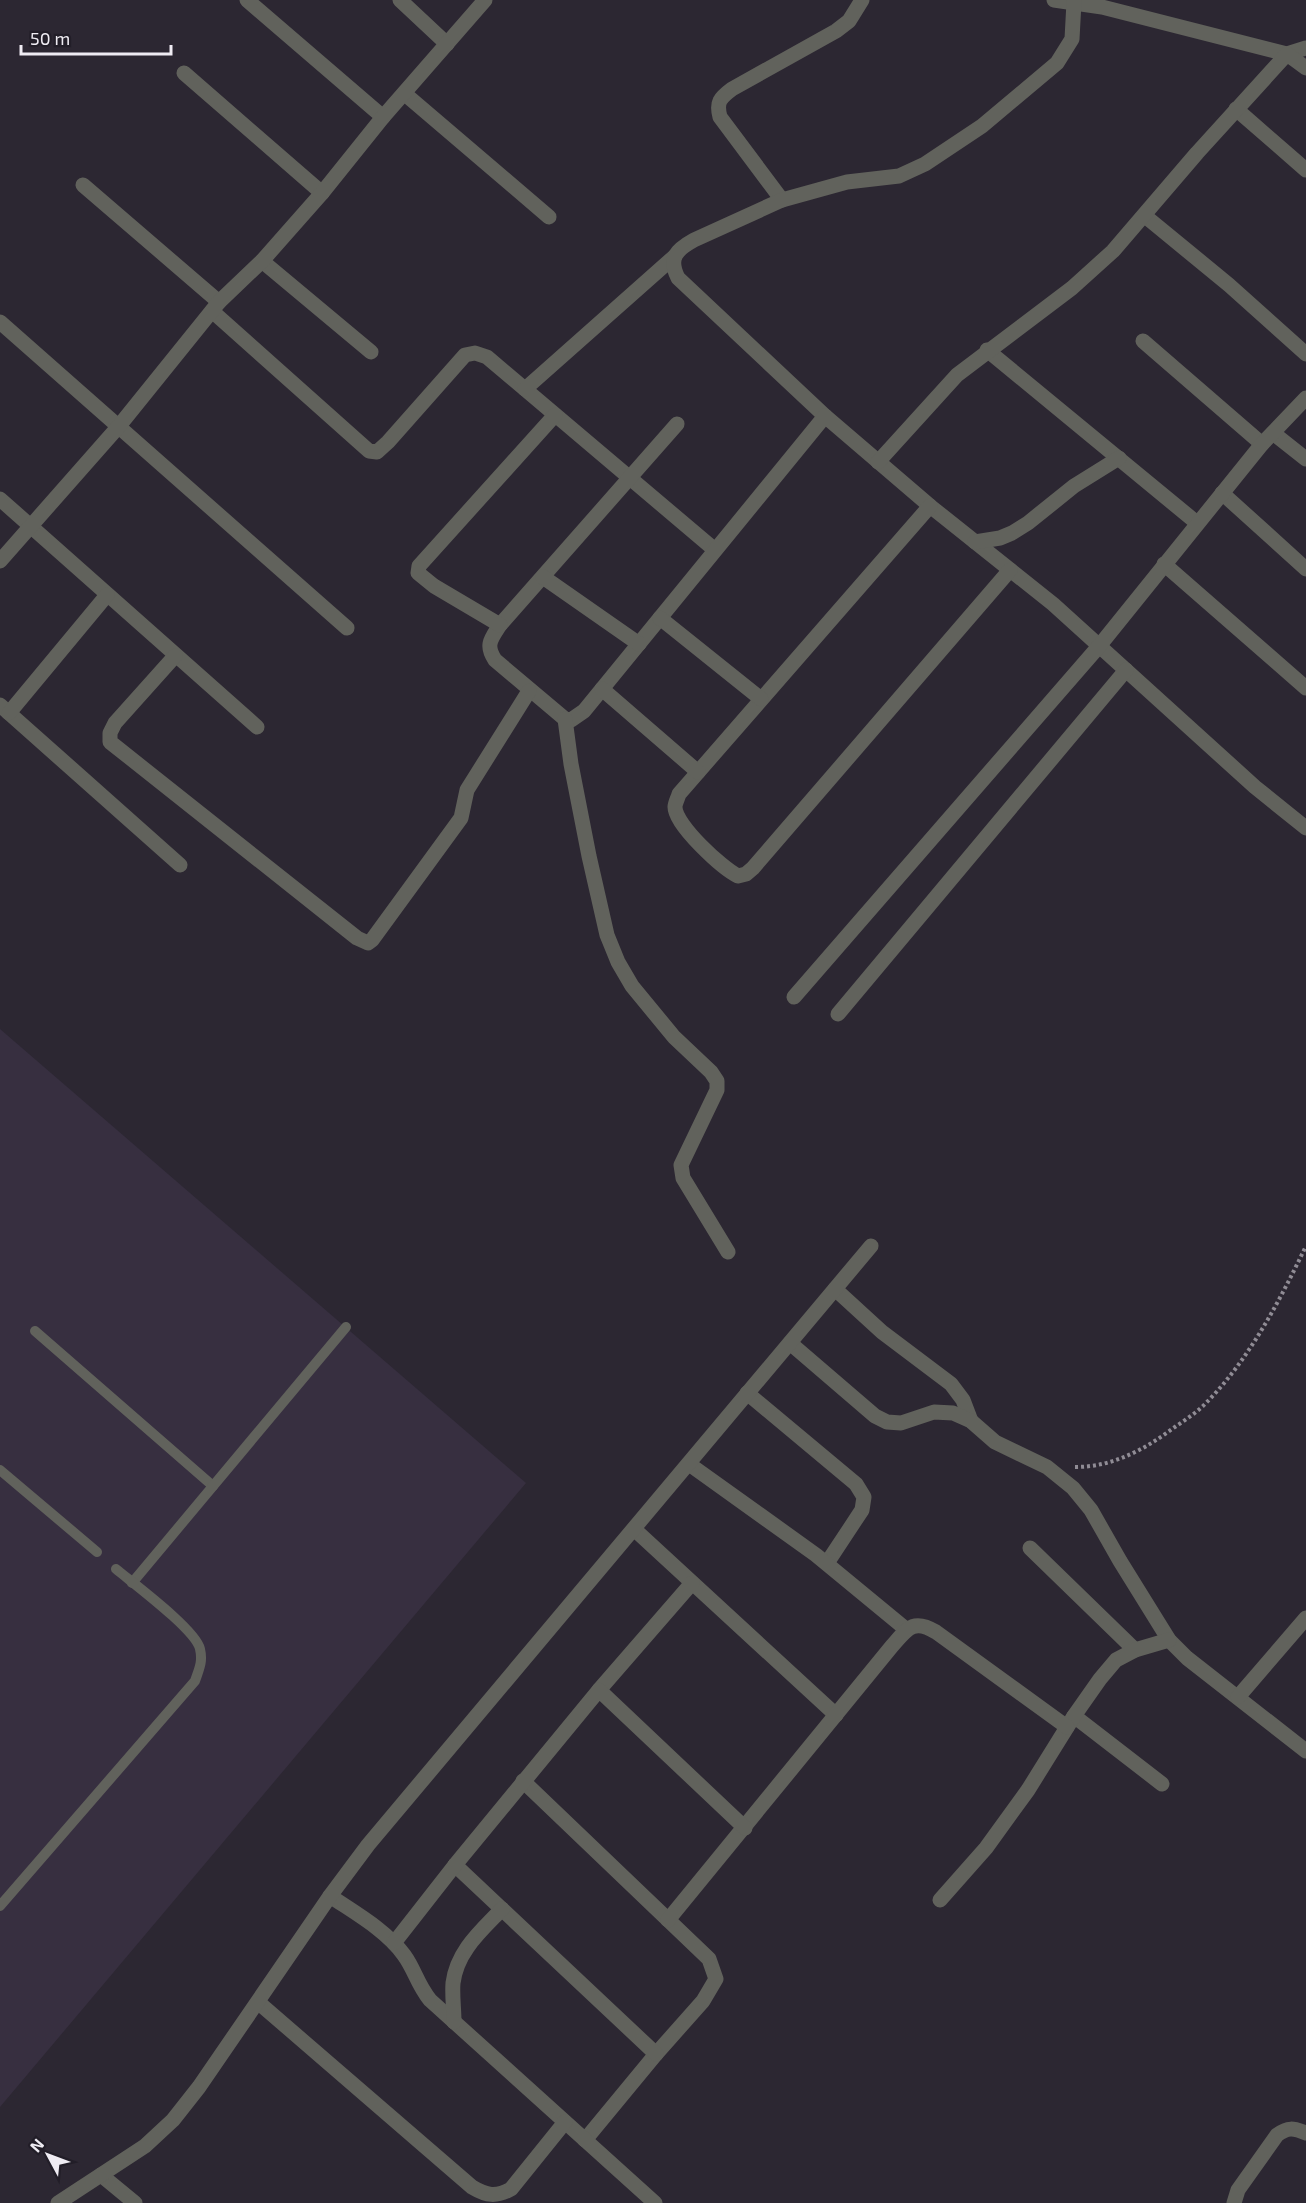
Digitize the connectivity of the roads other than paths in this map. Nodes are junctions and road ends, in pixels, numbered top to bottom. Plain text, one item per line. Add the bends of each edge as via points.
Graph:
1 (247, 0) edge
2 (400, 0) edge
3 (485, 0) edge
4 (862, 0) edge
5 (1054, 0) edge
6 (1074, 2) junction
7 (1122, 6) edge
8 (447, 44) junction
9 (1306, 48) edge
10 (1287, 54) junction
11 (1306, 68) edge
12 (184, 73) dead end
13 (405, 94) junction
14 (1236, 109) junction
15 (383, 117) junction
16 (1306, 170) edge
17 (83, 185) dead end
18 (322, 193) junction
19 (782, 200) junction
20 (1145, 216) junction
21 (549, 217) dead end
22 (675, 256) junction
23 (262, 261) junction
24 (216, 307) junction
25 (0, 322) edge
26 (1143, 341) dead end
27 (987, 350) junction
28 (371, 352) dead end
29 (1306, 354) edge
30 (525, 389) junction
31 (1306, 398) edge
32 (555, 415) junction
33 (825, 416) junction
34 (677, 424) dead end
35 (119, 426) junction
36 (1268, 438) junction
37 (1119, 458) junction
38 (1306, 459) edge
39 (878, 462) junction
40 (630, 478) junction
41 (1222, 493) junction
42 (0, 499) edge
43 (930, 506) junction
44 (1197, 523) junction
45 (29, 526) junction
46 (975, 542) junction
47 (716, 550) junction
48 (0, 561) edge
49 (1164, 564) junction
50 (1306, 569) edge
51 (1010, 570) junction
52 (543, 577) junction
53 (107, 596) junction
54 (660, 618) junction
55 (500, 625) junction
56 (347, 628) dead end
57 (639, 644) junction
58 (1100, 645) junction
59 (175, 656) junction
60 (1126, 670) junction
61 (1306, 688) edge
62 (602, 689) junction
63 (529, 691) junction
64 (761, 699) junction
65 (4, 709) edge
66 (564, 719) junction
67 (257, 727) dead end
68 (698, 772) junction
69 (1306, 828) edge
70 (180, 865) dead end
71 (794, 997) dead end
72 (838, 1014) dead end
73 (871, 1246) dead end
74 (729, 1252) dead end
75 (835, 1289) junction
76 (346, 1327) dead end
77 (35, 1331) dead end
78 (790, 1343) junction
79 (747, 1393) junction
80 (971, 1421) junction
81 (689, 1464) junction
82 (0, 1470) edge
83 (213, 1486) junction
84 (634, 1529) junction
85 (1030, 1548) dead end
86 (97, 1552) dead end
87 (827, 1563) junction
88 (116, 1569) dead end
89 (132, 1583) junction
90 (693, 1583) junction
91 (1306, 1618) edge
92 (907, 1630) junction
93 (1169, 1640) junction
94 (1135, 1650) junction
95 (599, 1690) junction
96 (1238, 1697) junction
97 (836, 1715) junction
98 (1070, 1722) junction
99 (1306, 1751) edge
100 (523, 1781) junction
101 (1162, 1784) dead end
102 (745, 1828) junction
103 (455, 1865) junction
104 (330, 1896) junction
105 (940, 1900) dead end
106 (0, 1906) edge
107 (502, 1909) junction
108 (669, 1920) junction
109 (394, 1943) junction
110 (259, 2003) junction
111 (454, 2022) junction
112 (656, 2054) junction
113 (565, 2122) junction
114 (1306, 2133) edge
115 (585, 2140) junction
116 (101, 2175) junction
117 (58, 2203) edge
118 (135, 2203) edge
119 (655, 2203) edge
120 (1234, 2203) edge

1 - 15 street
2 - 8 street
3 - 8 street
4 - 19 street via 849,21 836,31 732,89 717,106 720,117
5 - 6 street
6 - 7 street
6 - 19 street via 1072,39 1058,63 982,126 925,164 899,176 847,182
7 - 10 street
8 - 13 street
9 - 10 street
10 - 11 street
10 - 14 street
12 - 18 street
13 - 15 street
13 - 21 street
14 - 16 street
14 - 20 street
15 - 18 street
17 - 24 street
18 - 23 street
19 - 22 street via 694,240
20 - 27 street via 1093,270
20 - 29 street
22 - 30 street
22 - 33 street via 672,267 678,278
23 - 24 street
23 - 28 street
24 - 30 street via 369,451 377,452 388,442 465,355 487,357
24 - 35 street
25 - 35 street
26 - 36 street
27 - 37 street
27 - 39 street via 957,375
30 - 32 street
31 - 36 street
32 - 40 street
32 - 55 street via 419,566 418,573 434,586
33 - 39 street
33 - 47 street
34 - 40 street
35 - 45 street
35 - 56 street
36 - 38 street
36 - 41 street
37 - 44 street
37 - 46 street via 1082,480 1012,533
39 - 43 street
40 - 47 street
40 - 52 street
41 - 44 street
41 - 50 street
42 - 45 street
43 - 46 street
43 - 64 street
44 - 49 street
45 - 48 street
45 - 53 street
46 - 51 street
47 - 54 street
49 - 58 street
49 - 61 street
51 - 58 street
51 - 68 street via 746,874 738,876 729,871 678,819 675,807 679,794
52 - 55 street
52 - 57 street
53 - 59 street
53 - 65 street
54 - 57 street
54 - 64 street
55 - 63 street via 490,642 490,652
57 - 62 street
58 - 60 street
58 - 71 street
59 - 63 street via 115,723 110,742 368,943 461,818 467,790
59 - 67 street
60 - 69 street
60 - 72 street
62 - 66 street via 577,717
62 - 68 street
63 - 66 street
64 - 68 street
65 - 70 street
66 - 74 street via 588,856 607,935 618,962 632,986 674,1037 717,1081 717,1090 681,1165 683,1178
73 - 75 street
75 - 78 street
75 - 80 street via 882,1332 951,1384
76 - 83 lane
77 - 83 lane
78 - 79 street
78 - 80 street via 887,1422 902,1423 934,1412 953,1413
79 - 81 street
79 - 87 street via 856,1484 864,1497 862,1510
80 - 93 street via 995,1442 1047,1467 1073,1488 1091,1510
81 - 84 street
81 - 87 street
82 - 86 lane
83 - 89 lane
84 - 90 street
84 - 104 street via 404,1800
85 - 94 street
87 - 92 street
88 - 89 lane
89 - 106 lane via 188,1630 200,1647 202,1663 195,1681
90 - 95 street
90 - 97 street
91 - 96 street
92 - 97 street
92 - 98 street via 917,1624 927,1626
93 - 94 street
93 - 96 street
94 - 98 street via 1116,1660
95 - 100 street
95 - 102 street
96 - 99 street
97 - 102 street
98 - 101 street
98 - 105 street via 986,1848
100 - 103 street
100 - 108 street
102 - 108 street
103 - 107 street
103 - 109 street
104 - 109 street
104 - 110 street
107 - 111 street via 469,1944 458,1963 453,1984
107 - 112 street
108 - 112 street via 708,1959 716,1979 704,2001
109 - 111 street via 420,1987
110 - 113 street via 485,2195 500,2195 511,2188
110 - 116 street via 173,2120 145,2146
111 - 113 street
112 - 115 street
113 - 115 street
114 - 120 street via 1294,2128 1277,2135 1238,2190
115 - 119 street
116 - 117 street
116 - 118 street

